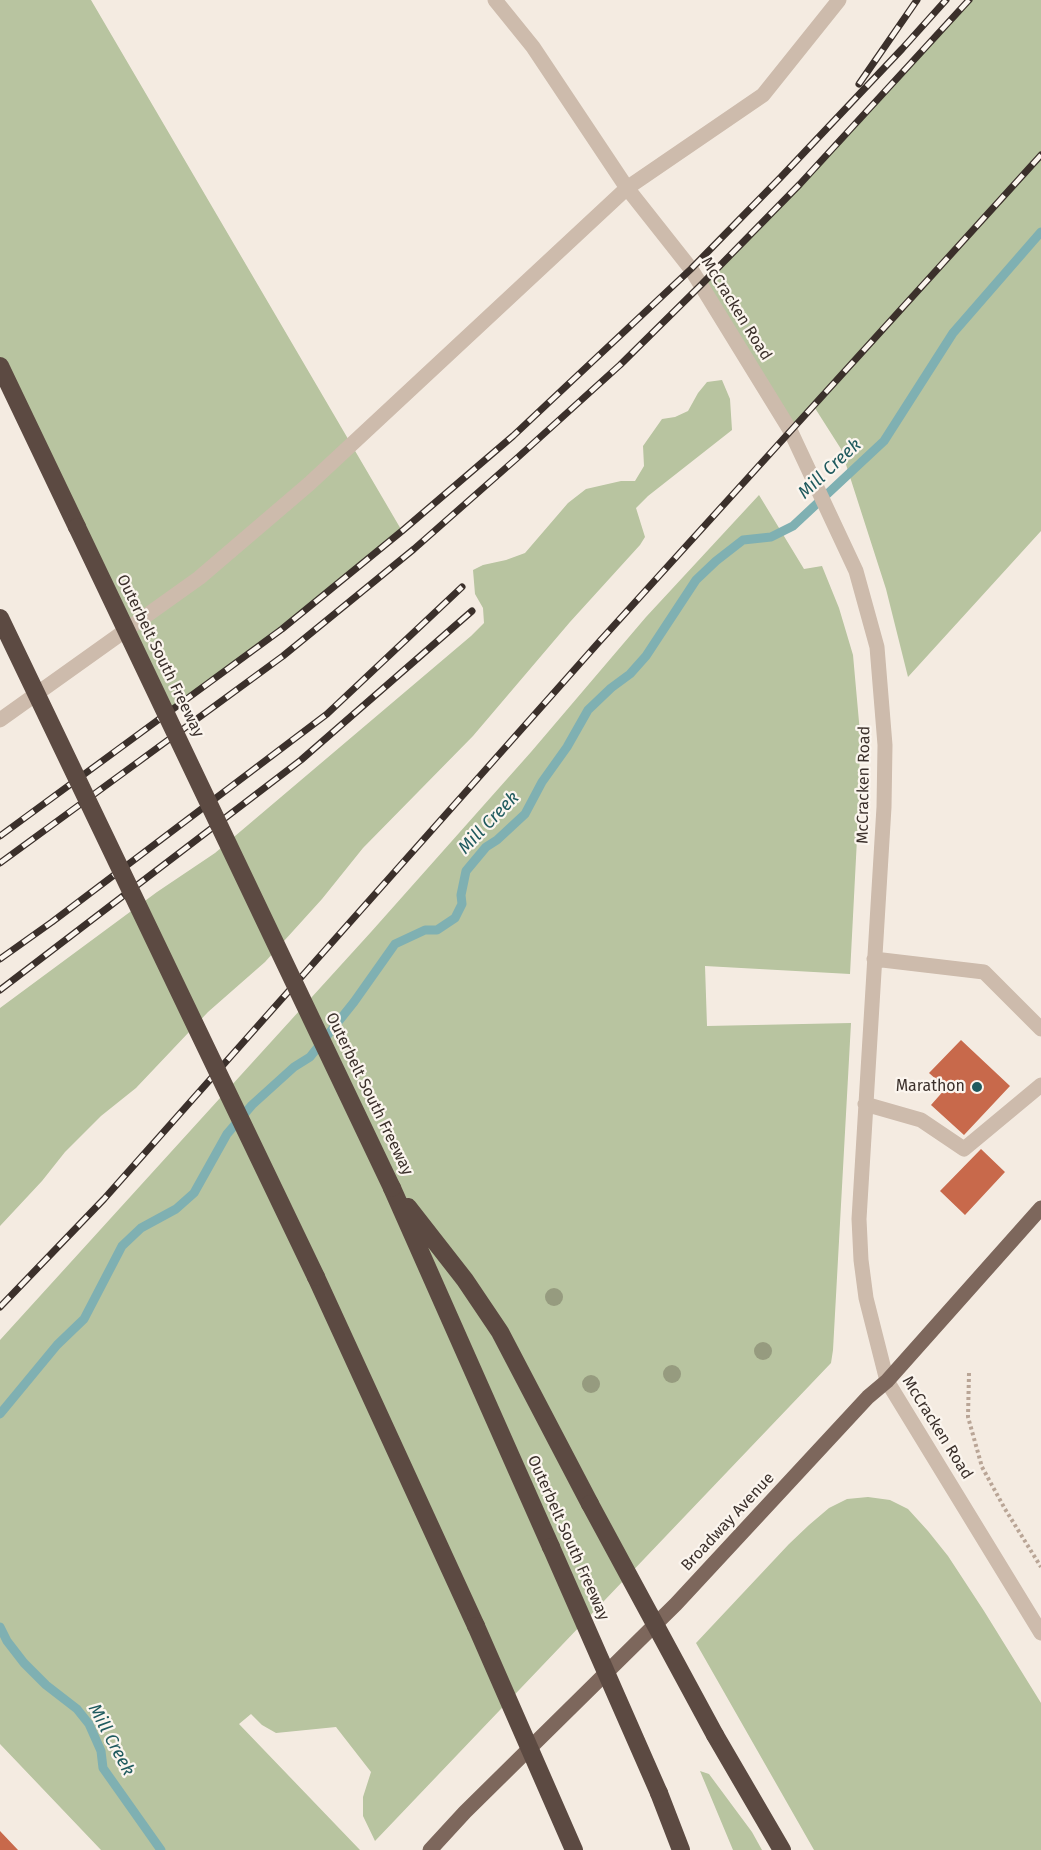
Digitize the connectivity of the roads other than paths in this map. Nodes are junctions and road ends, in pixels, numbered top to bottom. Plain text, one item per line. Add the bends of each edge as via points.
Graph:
1 (495, 0) edge
2 (839, 0) edge
3 (627, 188) junction
4 (0, 366) edge
5 (0, 618) edge
6 (0, 720) edge
7 (874, 959) junction
8 (1041, 1029) edge
9 (1041, 1085) edge
10 (865, 1104) junction
11 (392, 1188) junction
12 (1041, 1208) edge
13 (887, 1381) junction
14 (1041, 1633) edge
15 (430, 1850) edge
16 (574, 1850) edge
17 (681, 1850) edge
18 (782, 1850) edge

1 - 3 street, McCracken Road via 533,47
2 - 3 street via 763,95
3 - 6 street via 309,484 199,578
3 - 7 street, McCracken Road via 690,268 790,430 845,545 866,603 877,646 885,745
4 - 11 highway, Outerbelt South Freeway, bridge
5 - 16 highway, bridge via 316,1277
7 - 8 street via 984,972
7 - 10 street, McCracken Road
9 - 10 street via 964,1149 921,1120
10 - 13 street, McCracken Road via 859,1219 861,1260 866,1299
11 - 17 highway, Outerbelt South Freeway, bridge
11 - 18 highway, bridge via 465,1280 500,1332 715,1735
12 - 13 main road, Broadway Avenue
13 - 14 street, McCracken Road
13 - 15 main road, Broadway Avenue via 676,1604

